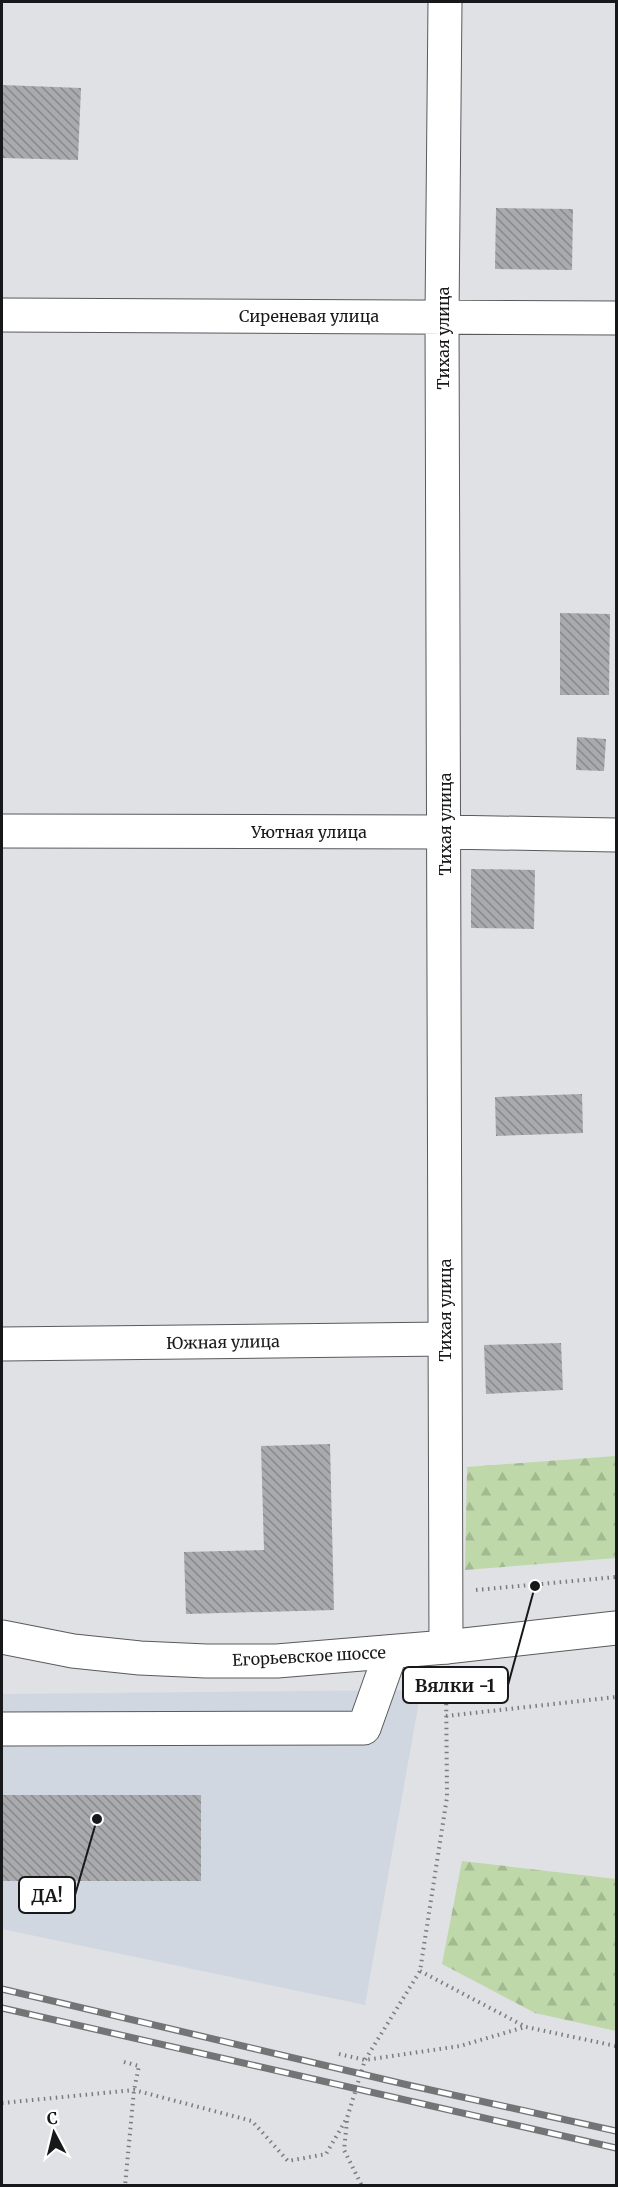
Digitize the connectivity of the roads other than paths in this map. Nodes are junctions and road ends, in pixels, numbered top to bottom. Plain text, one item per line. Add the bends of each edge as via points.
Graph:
1 (445, 2) edge
2 (2, 315) edge
3 (442, 316) junction
4 (616, 318) edge
5 (2, 831) edge
6 (445, 832) junction
7 (616, 835) edge
8 (445, 1339) junction
9 (2, 1344) edge
10 (616, 1628) edge
11 (2, 1637) edge
12 (391, 1652) junction
13 (446, 1662) junction
14 (2, 1729) edge

1 - 3 street, Тихая улица
2 - 3 street, Сиреневая улица
3 - 4 street, Сиреневая улица
3 - 6 street, Тихая улица
5 - 6 street, Уютная улица
6 - 7 street, Уютная улица
6 - 8 street, Тихая улица
8 - 9 street, Южная улица
8 - 13 street, Тихая улица
10 - 13 street, Егорьевское шоссе
11 - 12 street, Егорьевское шоссе via 73,1651 206,1661 277,1661
12 - 13 street, Егорьевское шоссе
12 - 14 street via 364,1728

